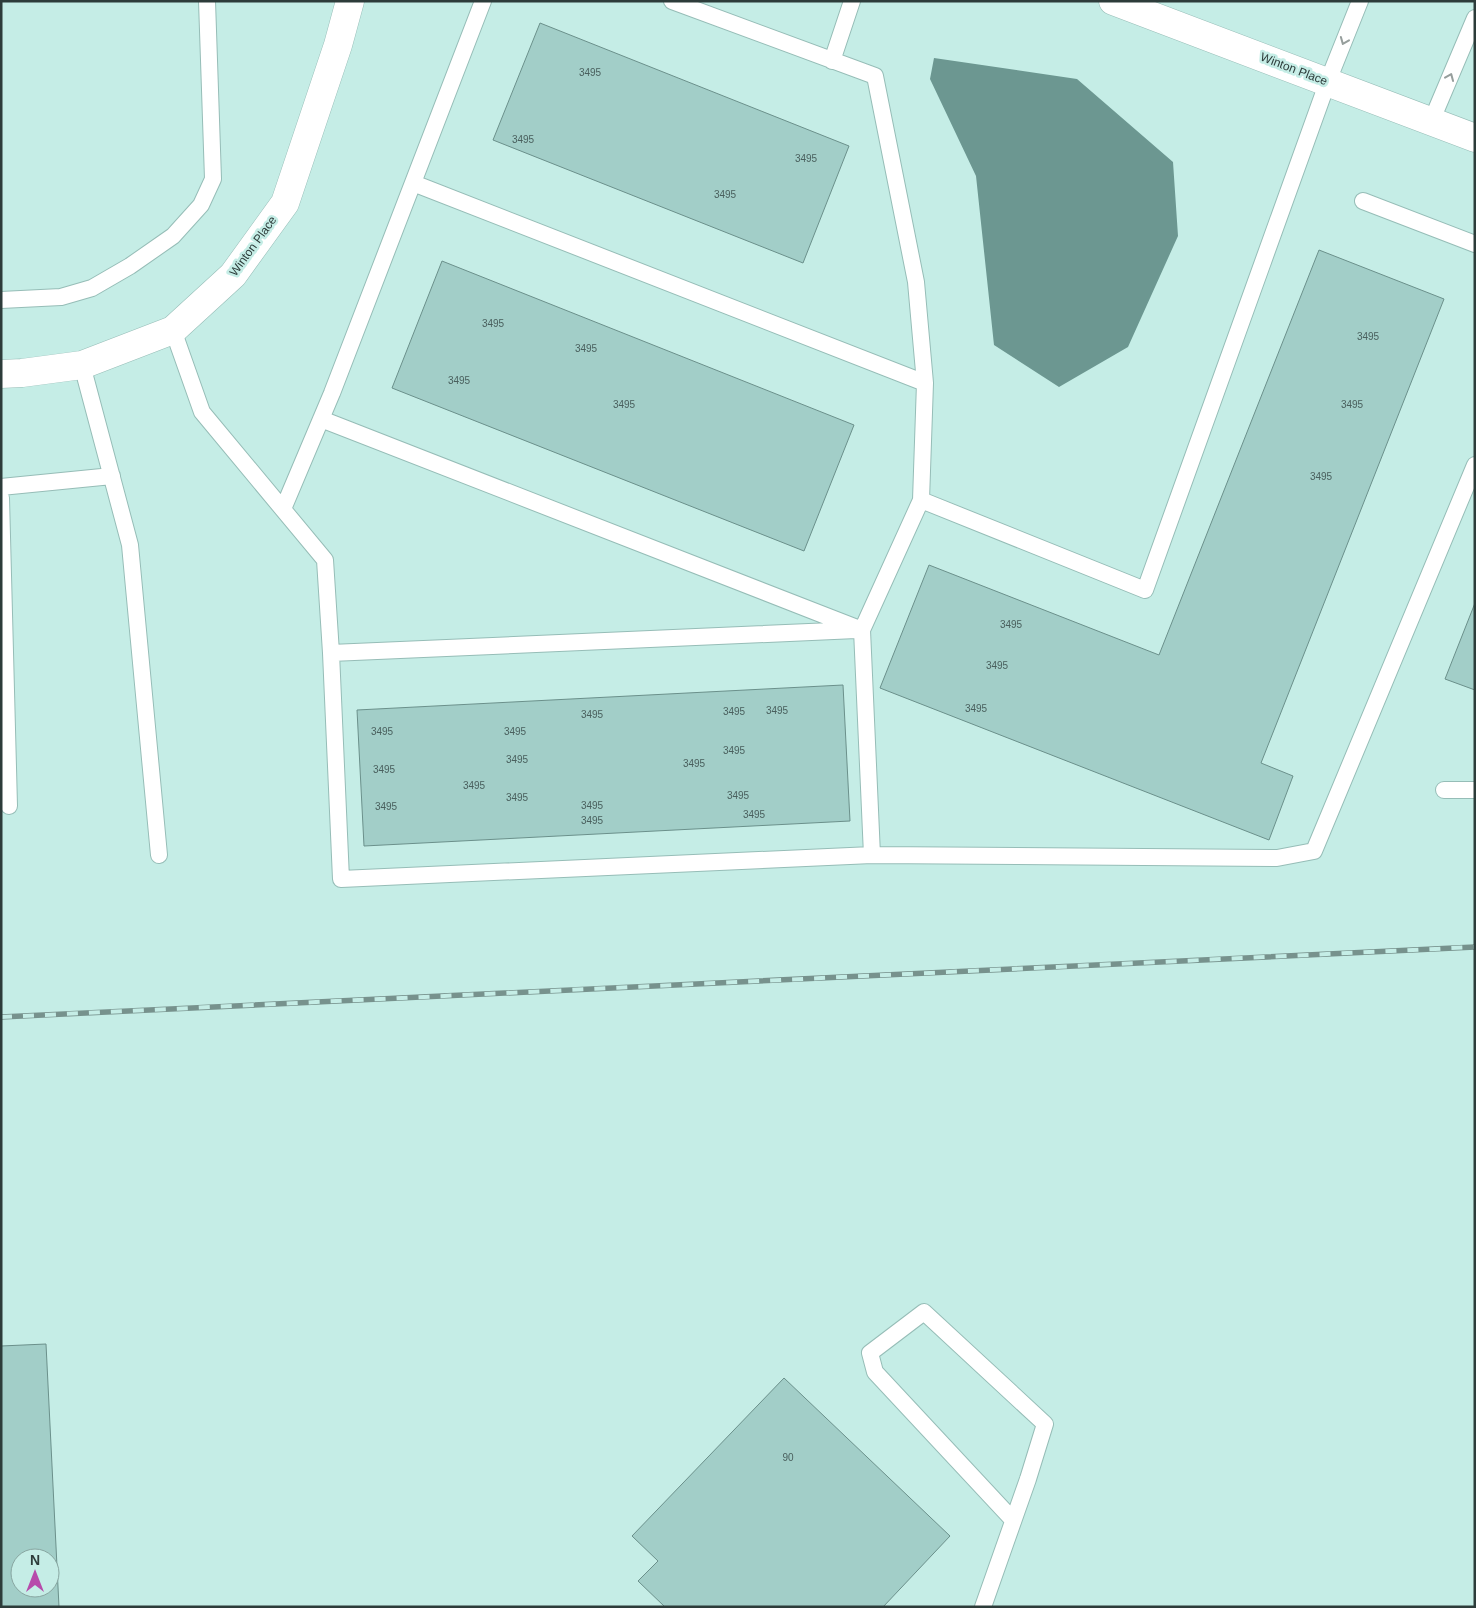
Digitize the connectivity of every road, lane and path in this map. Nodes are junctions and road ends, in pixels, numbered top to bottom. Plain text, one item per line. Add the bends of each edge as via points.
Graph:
1 (206, 1) edge
2 (350, 1) edge
3 (483, 1) edge
4 (672, 1) edge
5 (852, 1) edge
6 (1113, 1) edge
7 (1360, 1) edge
8 (1475, 18) edge
9 (832, 61) junction
10 (1328, 81) junction
11 (1432, 122) junction
12 (1475, 138) edge
13 (413, 184) junction
14 (1363, 201) dead end
15 (1475, 244) edge
16 (1, 300) edge
17 (172, 330) junction
18 (82, 365) junction
19 (1, 374) edge
20 (925, 383) junction
21 (321, 419) junction
22 (1475, 465) edge
23 (112, 476) junction
24 (1, 487) edge
25 (1, 498) edge
26 (921, 500) junction
27 (283, 510) junction
28 (862, 630) junction
29 (331, 652) junction
30 (1444, 790) dead end
31 (1475, 790) edge
32 (9, 806) dead end
33 (159, 855) dead end
34 (872, 855) junction
35 (1013, 1520) junction
36 (983, 1607) edge

1 - 16 lane via 213,178 200,205 172,236 92,288 61,296
2 - 17 street, Winton Place via 285,203 233,275
3 - 13 lane
4 - 9 lane
5 - 9 lane
6 - 10 street, Winton Place
7 -> 10 lane
11 -> 8 lane
9 - 20 lane via 875,76 916,282
10 - 11 street, Winton Place
10 - 26 lane via 1145,590
11 - 12 street, Winton Place
13 - 20 lane
13 - 21 lane
14 - 15 lane
17 - 18 street, Winton Place
17 - 27 lane via 202,412
18 - 19 street, Winton Place
18 - 23 lane
20 - 26 lane
21 - 27 lane
21 - 28 lane
22 - 34 lane via 1314,851 1277,858
23 - 24 lane
23 - 33 lane via 130,545
25 - 32 lane
26 - 28 lane
27 - 29 lane via 325,560
28 - 29 lane
28 - 34 lane
29 - 34 lane via 341,879
30 - 31 lane
35 - 35 lane via 1044,1424 924,1312 870,1353 875,1372
35 - 36 lane

